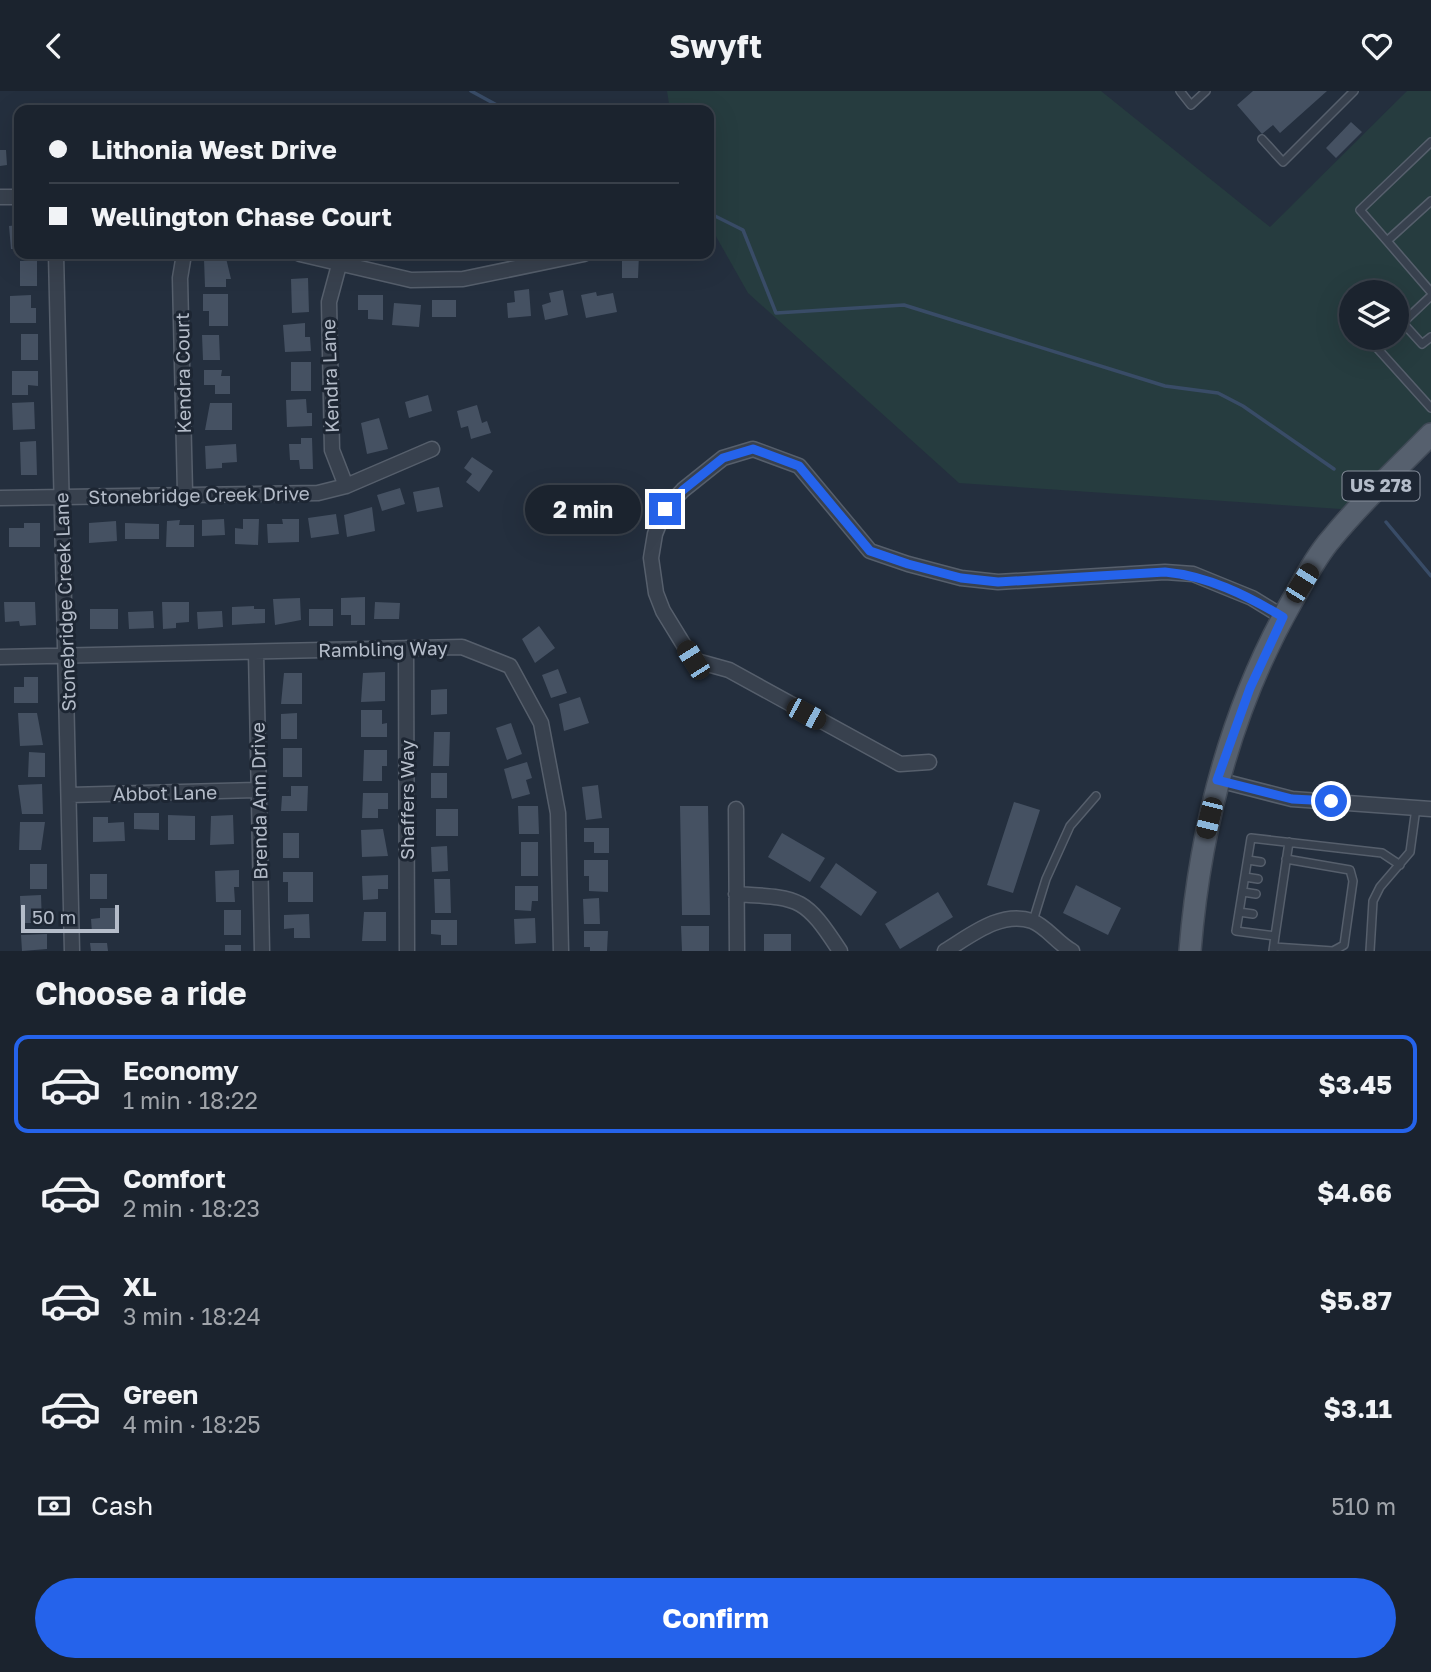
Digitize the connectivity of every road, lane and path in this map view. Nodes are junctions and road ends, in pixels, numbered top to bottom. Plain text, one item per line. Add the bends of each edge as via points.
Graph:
1 (1180, 91) edge
2 (1206, 91) edge
3 (1354, 91) edge
4 (1262, 139) dead end
5 (1431, 142) edge
6 (1431, 201) edge
7 (1387, 241) junction
8 (56, 259) edge
9 (183, 259) edge
10 (318, 259) edge
11 (560, 259) edge
12 (339, 265) junction
13 (1431, 294) edge
14 (1409, 319) edge
15 (1409, 333) edge
16 (1431, 337) edge
17 (1379, 350) edge
18 (1431, 408) edge
19 (1431, 434) edge
20 (432, 449) dead end
21 (346, 487) junction
22 (185, 493) junction
23 (62, 496) junction
24 (0, 498) edge
25 (1283, 617) junction
26 (406, 648) junction
27 (256, 652) junction
28 (66, 656) junction
29 (0, 657) edge
30 (929, 762) dead end
31 (1217, 780) junction
32 (260, 790) junction
33 (70, 795) junction
34 (1096, 796) dead end
35 (736, 809) dead end
36 (1424, 809) edge
37 (1289, 842) junction
38 (1248, 860) junction
39 (1261, 862) dead end
40 (1286, 862) junction
41 (1275, 864) dead end
42 (1400, 865) junction
43 (1245, 877) junction
44 (1258, 879) dead end
45 (1273, 881) dead end
46 (1283, 883) junction
47 (1243, 892) junction
48 (736, 894) junction
49 (1256, 894) dead end
50 (1271, 896) dead end
51 (1281, 897) junction
52 (1239, 912) junction
53 (1254, 914) dead end
54 (1268, 916) dead end
55 (1278, 917) junction
56 (1033, 921) junction
57 (1275, 936) junction
58 (1273, 949) edge
59 (72, 951) edge
60 (262, 951) edge
61 (407, 951) edge
62 (561, 951) edge
63 (737, 951) edge
64 (840, 951) edge
65 (945, 951) edge
66 (1072, 951) edge
67 (1190, 951) edge
68 (1370, 951) edge

1 - 2 lane via 1191,105
3 - 4 lane via 1283,162
5 - 7 lane via 1360,210
6 - 7 lane
7 - 13 lane
8 - 23 street, Stonebridge Creek Lane
9 - 22 street, Kendra Court
10 - 12 street
11 - 12 street via 463,279 411,280
12 - 21 street, Kendra Lane via 328,302 332,450
13 - 14 lane
15 - 16 lane via 1423,344
17 - 18 lane
19 - 25 main road, US 278 via 1330,539
20 - 21 street, Stonebridge Creek Drive
21 - 22 street, Stonebridge Creek Drive via 318,493
22 - 23 street, Stonebridge Creek Drive
23 - 24 street, Stonebridge Creek Drive
23 - 28 street, Stonebridge Creek Lane
25 - 30 street via 1193,574 998,582 908,564 870,551 799,466 753,449 723,458 665,509 651,558 663,611 693,660 729,670 900,764
25 - 31 main road, US 278 via 1250,688
26 - 27 street, Rambling Way
26 - 61 street, Shaffers Way
26 - 62 street, Rambling Way via 462,647 509,666 541,723 558,813
27 - 28 street, Rambling Way
27 - 32 street, Brenda Ann Drive
28 - 29 street, Rambling Way
28 - 33 street, Stonebridge Creek Lane
31 - 36 street via 1292,799
31 - 67 main road, US 278 via 1195,895
32 - 33 street, Abbot Lane
32 - 60 street, Brenda Ann Drive
33 - 59 street, Stonebridge Creek Lane
34 - 56 lane via 1070,826
35 - 48 street
36 - 42 lane via 1410,852
37 - 38 lane via 1251,838
37 - 40 lane
37 - 42 lane via 1382,853
38 - 39 lane
38 - 43 lane
40 - 41 lane
40 - 46 lane
40 - 58 lane via 1350,870 1353,881 1344,945 1333,951
42 - 68 lane via 1373,901
43 - 44 lane
43 - 47 lane
45 - 46 lane
46 - 51 lane
47 - 49 lane
47 - 52 lane
48 - 63 street
48 - 64 street via 788,897 801,903
50 - 51 lane
51 - 55 lane
52 - 53 lane
52 - 57 lane via 1236,931
54 - 55 lane
55 - 57 lane
56 - 65 street via 1005,919
56 - 66 street
57 - 58 lane

